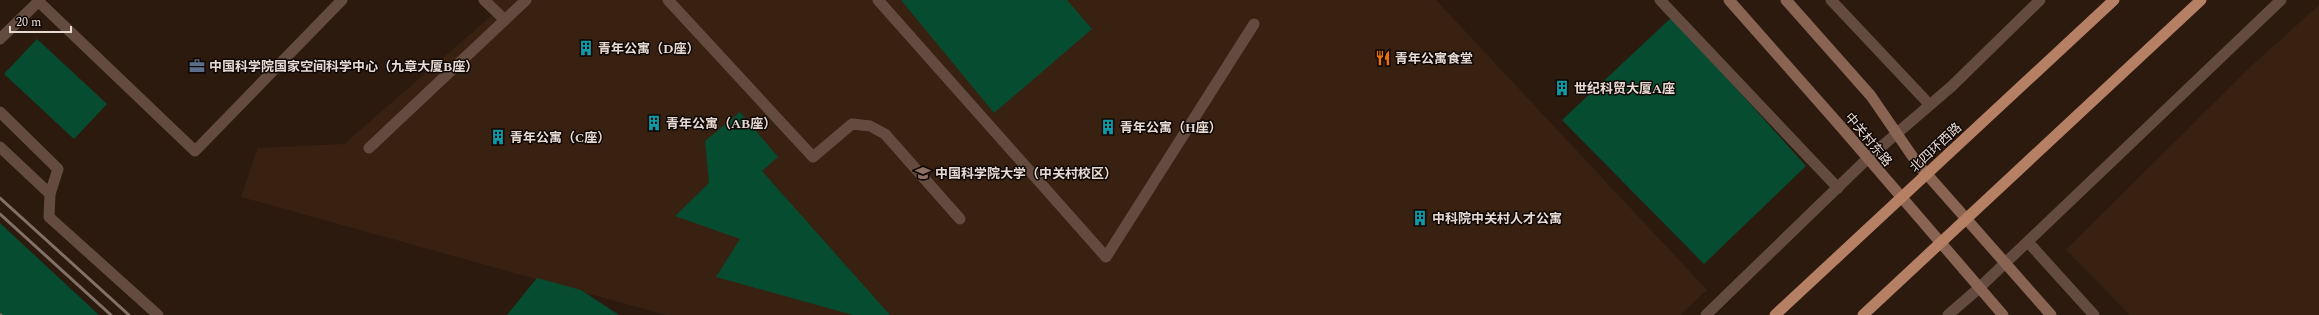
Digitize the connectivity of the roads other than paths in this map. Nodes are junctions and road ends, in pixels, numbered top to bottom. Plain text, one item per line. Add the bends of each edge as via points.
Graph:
1 (39, 0) edge
2 (342, 0) edge
3 (484, 0) edge
4 (526, 0) edge
5 (668, 0) edge
6 (878, 0) edge
7 (1660, 0) edge
8 (1729, 0) edge
9 (1786, 0) edge
10 (1831, 0) edge
11 (2040, 0) edge
12 (2114, 0) edge
13 (2201, 0) edge
14 (2281, 0) edge
15 (505, 20) junction
16 (1254, 24) dead end
17 (0, 39) edge
18 (1929, 104) junction
19 (0, 112) edge
20 (1896, 134) junction
21 (0, 147) edge
22 (369, 148) dead end
23 (1867, 159) junction
24 (1838, 188) junction
25 (50, 194) junction
26 (960, 220) dead end
27 (2028, 242) junction
28 (2004, 264) junction
29 (1978, 289) junction
30 (158, 315) edge
31 (1706, 315) edge
32 (1775, 315) edge
33 (1863, 315) edge
34 (1948, 315) edge
35 (2002, 315) edge
36 (2051, 315) edge
37 (2094, 315) edge

1 - 2 street via 195,151
1 - 17 street
3 - 15 street
4 - 15 street
5 - 26 street via 813,157 852,124 870,126 885,134
6 - 16 street via 1106,257
7 - 24 street
8 - 23 main road, 中关村东路
9 - 20 main road, 中关村东路 via 1872,96
10 - 18 street
11 - 18 street via 1952,86
12 - 32 highway, 北四环西路
13 - 33 highway
14 - 27 street
15 - 22 street
18 - 20 street
19 - 25 street via 58,168
20 - 23 street
20 - 28 main road, 中关村东路 via 1917,163
21 - 25 street
23 - 24 street
23 - 29 main road, 中关村东路
24 - 31 street
25 - 30 street via 49,217
27 - 28 street
27 - 37 street
28 - 29 street
28 - 36 main road, 中关村东路
29 - 34 street
29 - 35 main road, 中关村东路

